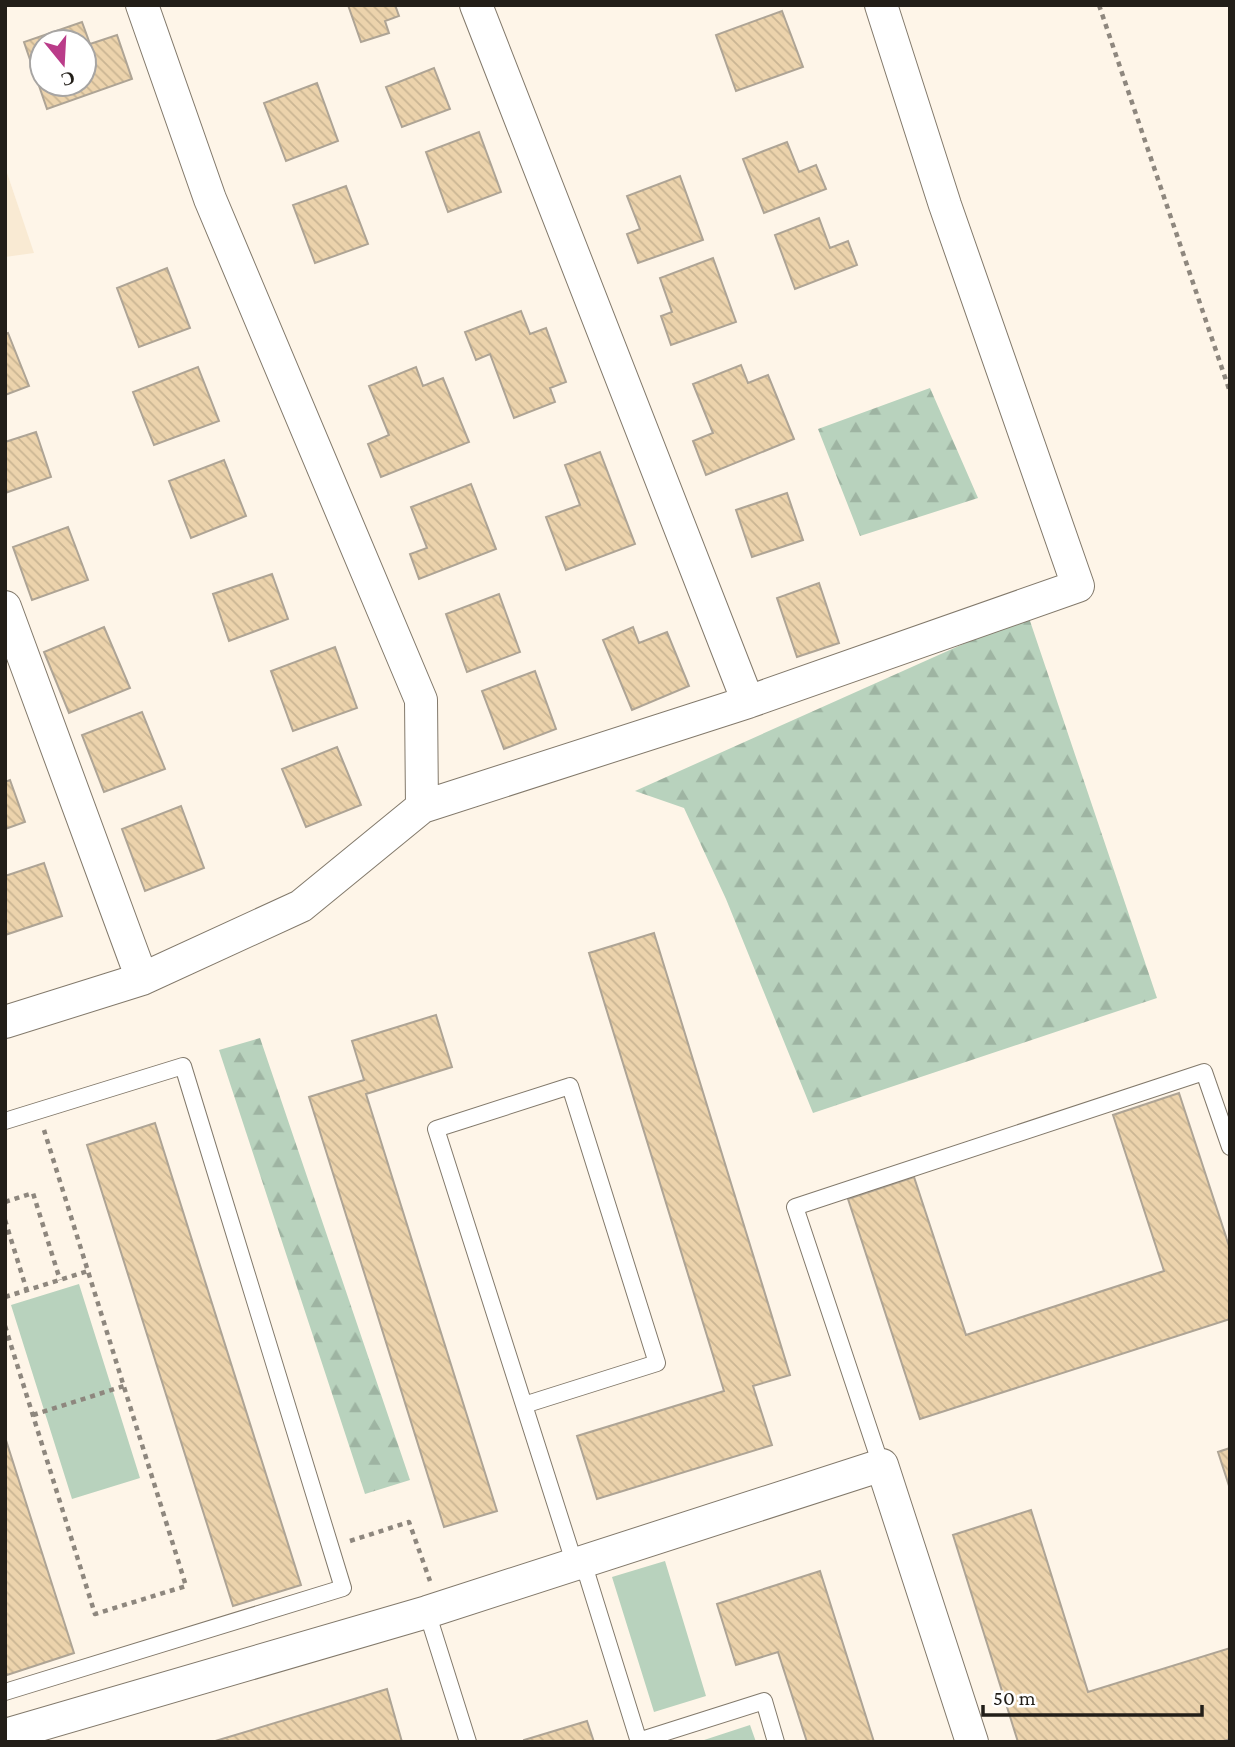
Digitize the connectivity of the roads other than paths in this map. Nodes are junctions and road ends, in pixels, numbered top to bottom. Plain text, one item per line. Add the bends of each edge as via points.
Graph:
1 (142, 5) edge
2 (476, 5) edge
3 (881, 5) edge
4 (5, 607) edge
5 (748, 702) junction
6 (422, 807) junction
7 (142, 979) junction
8 (5, 1022) edge
9 (5, 1121) edge
10 (1230, 1147) edge
11 (524, 1405) junction
12 (881, 1465) junction
13 (575, 1565) junction
14 (433, 1610) junction
15 (5, 1692) edge
16 (5, 1735) edge
17 (638, 1741) edge
18 (468, 1742) edge
19 (776, 1742) edge
20 (972, 1742) edge

1 - 6 street via 210,199 421,699
2 - 5 street
3 - 5 street via 1077,586
4 - 7 street
5 - 6 street
6 - 7 street via 300,905
7 - 8 street
9 - 15 lane via 183,1066 343,1588
10 - 12 lane via 1204,1072 795,1207
11 - 11 lane via 657,1363 570,1086 436,1129
11 - 13 lane
12 - 13 street
12 - 20 street
13 - 14 street
13 - 17 lane via 587,1575
14 - 16 street
14 - 18 lane
17 - 19 lane via 764,1702

